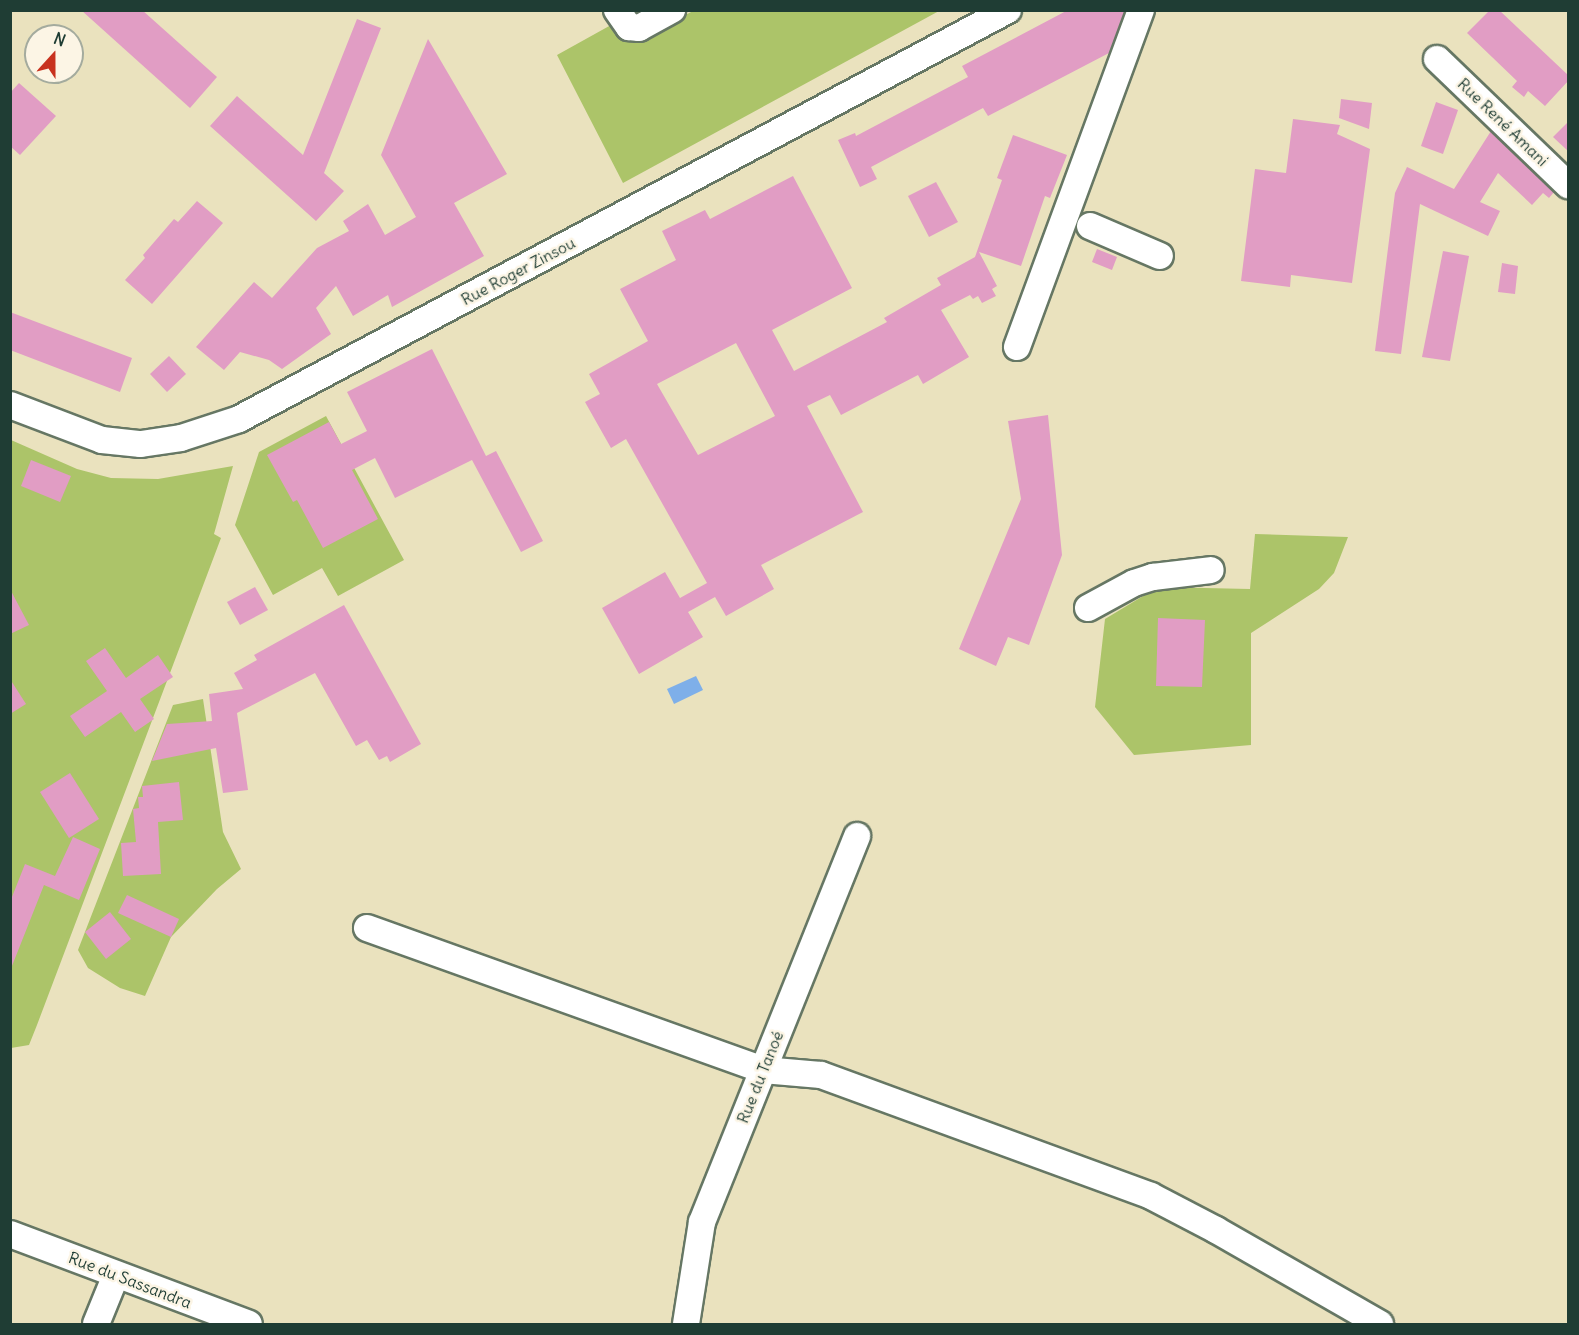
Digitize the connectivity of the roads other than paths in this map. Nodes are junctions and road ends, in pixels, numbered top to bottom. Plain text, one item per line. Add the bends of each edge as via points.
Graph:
1 (617, 10) edge
2 (672, 10) edge
3 (1008, 10) edge
4 (1142, 10) edge
5 (1437, 59) dead end
6 (1569, 185) edge
7 (1090, 226) dead end
8 (1160, 256) dead end
9 (1017, 347) dead end
10 (10, 405) edge
11 (1211, 570) dead end
12 (1088, 608) dead end
13 (857, 836) dead end
14 (367, 927) dead end
15 (763, 1070) junction
16 (10, 1234) edge
17 (116, 1275) junction
18 (96, 1324) edge
19 (249, 1324) edge
20 (686, 1324) edge
21 (1380, 1324) edge

1 - 2 street via 629,27 639,28
3 - 10 street, Rue Roger Zinsou via 239,419 171,440 141,444 102,440
4 - 9 street
5 - 6 street, Rue René Amani
7 - 8 street
11 - 12 street via 1153,577
13 - 15 street, Rue du Tanoé
14 - 15 street
15 - 20 street, Rue du Tanoé via 702,1222
15 - 21 street via 821,1075 1151,1196
16 - 17 street, Rue du Sassandra
17 - 18 street
17 - 19 street, Rue du Sassandra

